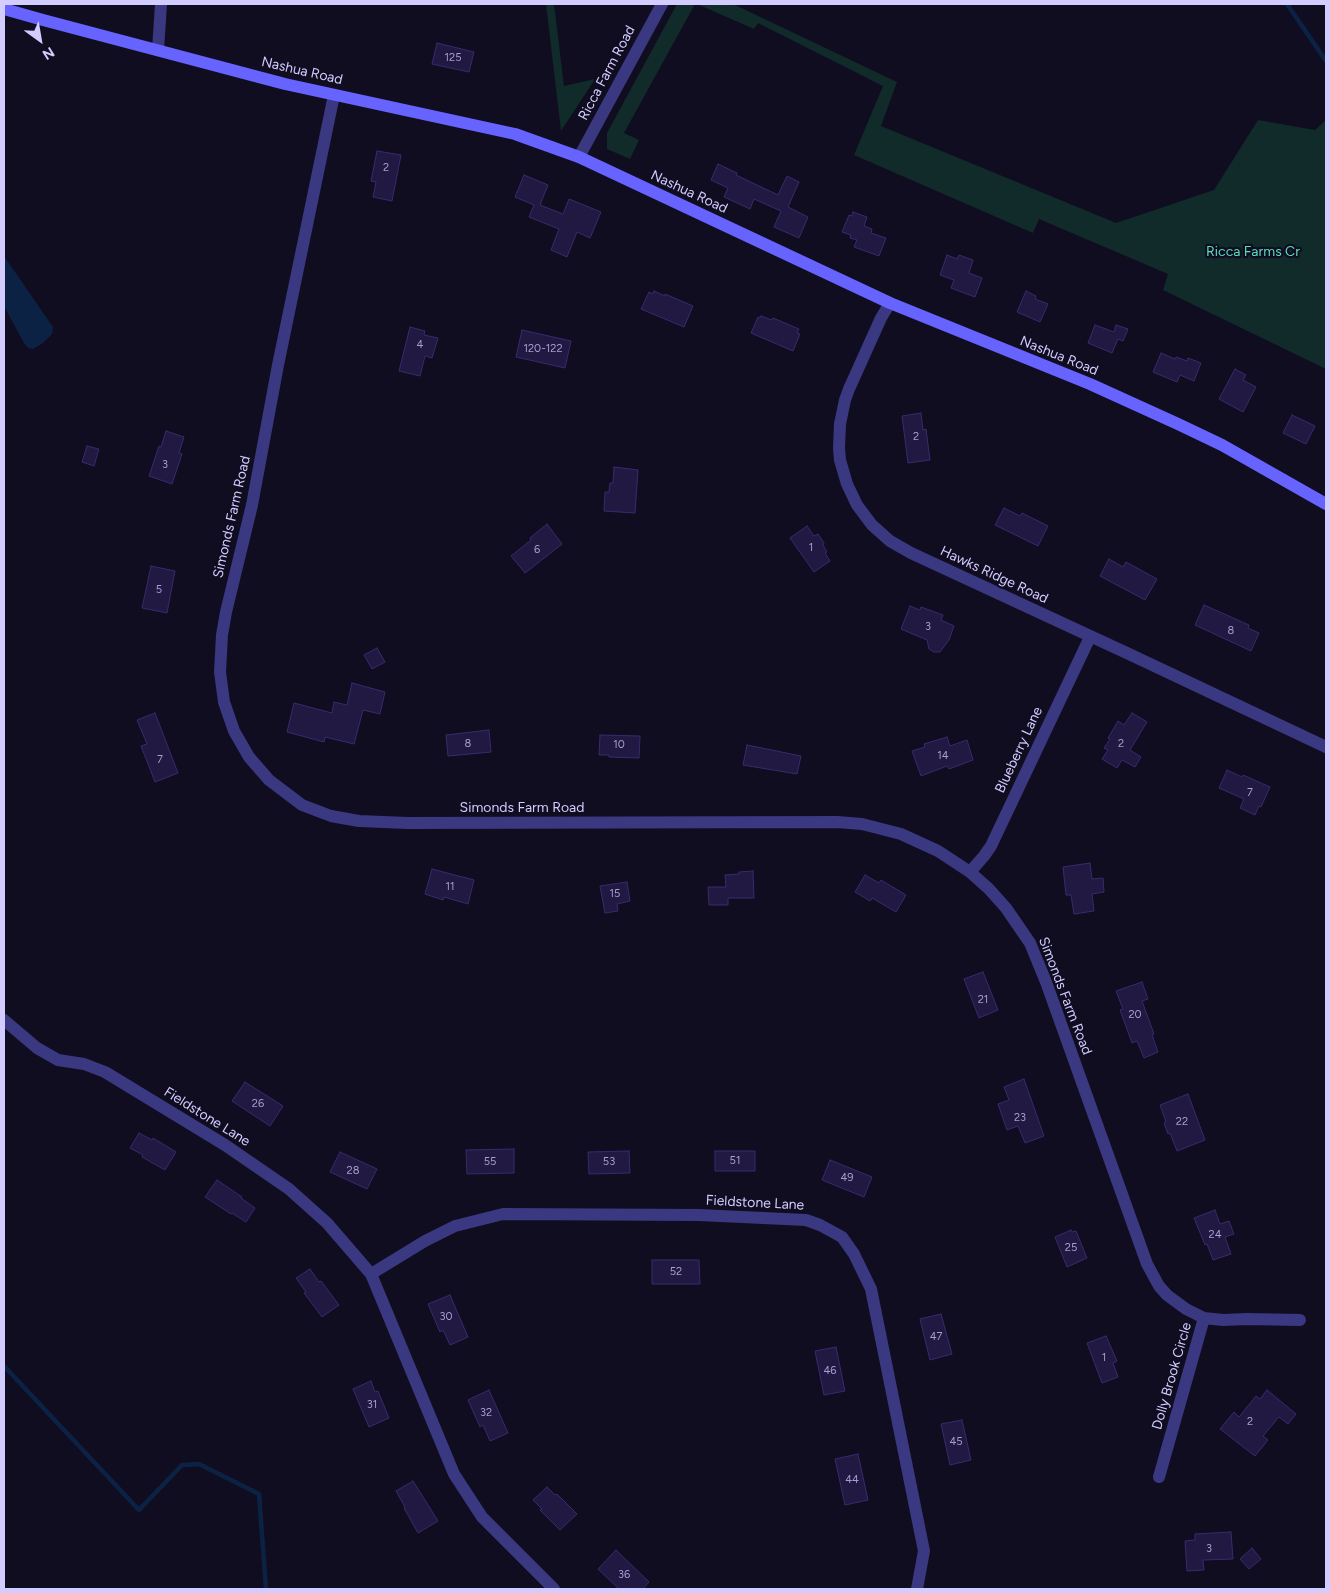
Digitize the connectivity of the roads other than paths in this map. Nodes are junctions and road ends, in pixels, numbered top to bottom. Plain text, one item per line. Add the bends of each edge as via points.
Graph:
1 (161, 4) edge
2 (662, 4) edge
3 (4, 9) edge
4 (158, 50) junction
5 (334, 94) junction
6 (580, 157) junction
7 (890, 303) junction
8 (1326, 504) edge
9 (1090, 637) junction
10 (1326, 747) edge
11 (970, 872) junction
12 (4, 1020) edge
13 (371, 1274) junction
14 (1204, 1318) junction
15 (1300, 1320) dead end
16 (1159, 1477) dead end
17 (554, 1589) edge
18 (917, 1589) edge

1 - 4 street
2 - 6 street, Ricca Farm Road
3 - 4 main road, Nashua Road
4 - 5 main road, Nashua Road
5 - 6 main road, Nashua Road via 515,134
5 - 11 street, Simonds Farm Road via 252,505 222,635 220,672 224,702 234,732 258,768 279,789 302,805 331,816 359,821 862,824 930,846
6 - 7 main road, Nashua Road
7 - 8 main road, Nashua Road via 1134,404 1222,445
7 - 9 street, Hawks Ridge Road via 845,400 840,424 840,460 846,484 857,506 881,534 900,548
9 - 10 street, Hawks Ridge Road
9 - 11 street, Blueberry Lane via 989,849
11 - 14 street, Simonds Farm Road via 1006,908 1034,952 1152,1275 1176,1303
12 - 13 street, Fieldstone Lane via 37,1048 58,1060 84,1064 105,1072 289,1189 327,1223
13 - 17 street, Fieldstone Lane via 454,1474 482,1517
13 - 18 street, Fieldstone Lane via 455,1226 503,1214 699,1215 806,1220 842,1237 871,1289 924,1551
14 - 15 street, Dolly Brook Circle
14 - 16 street, Dolly Brook Circle

